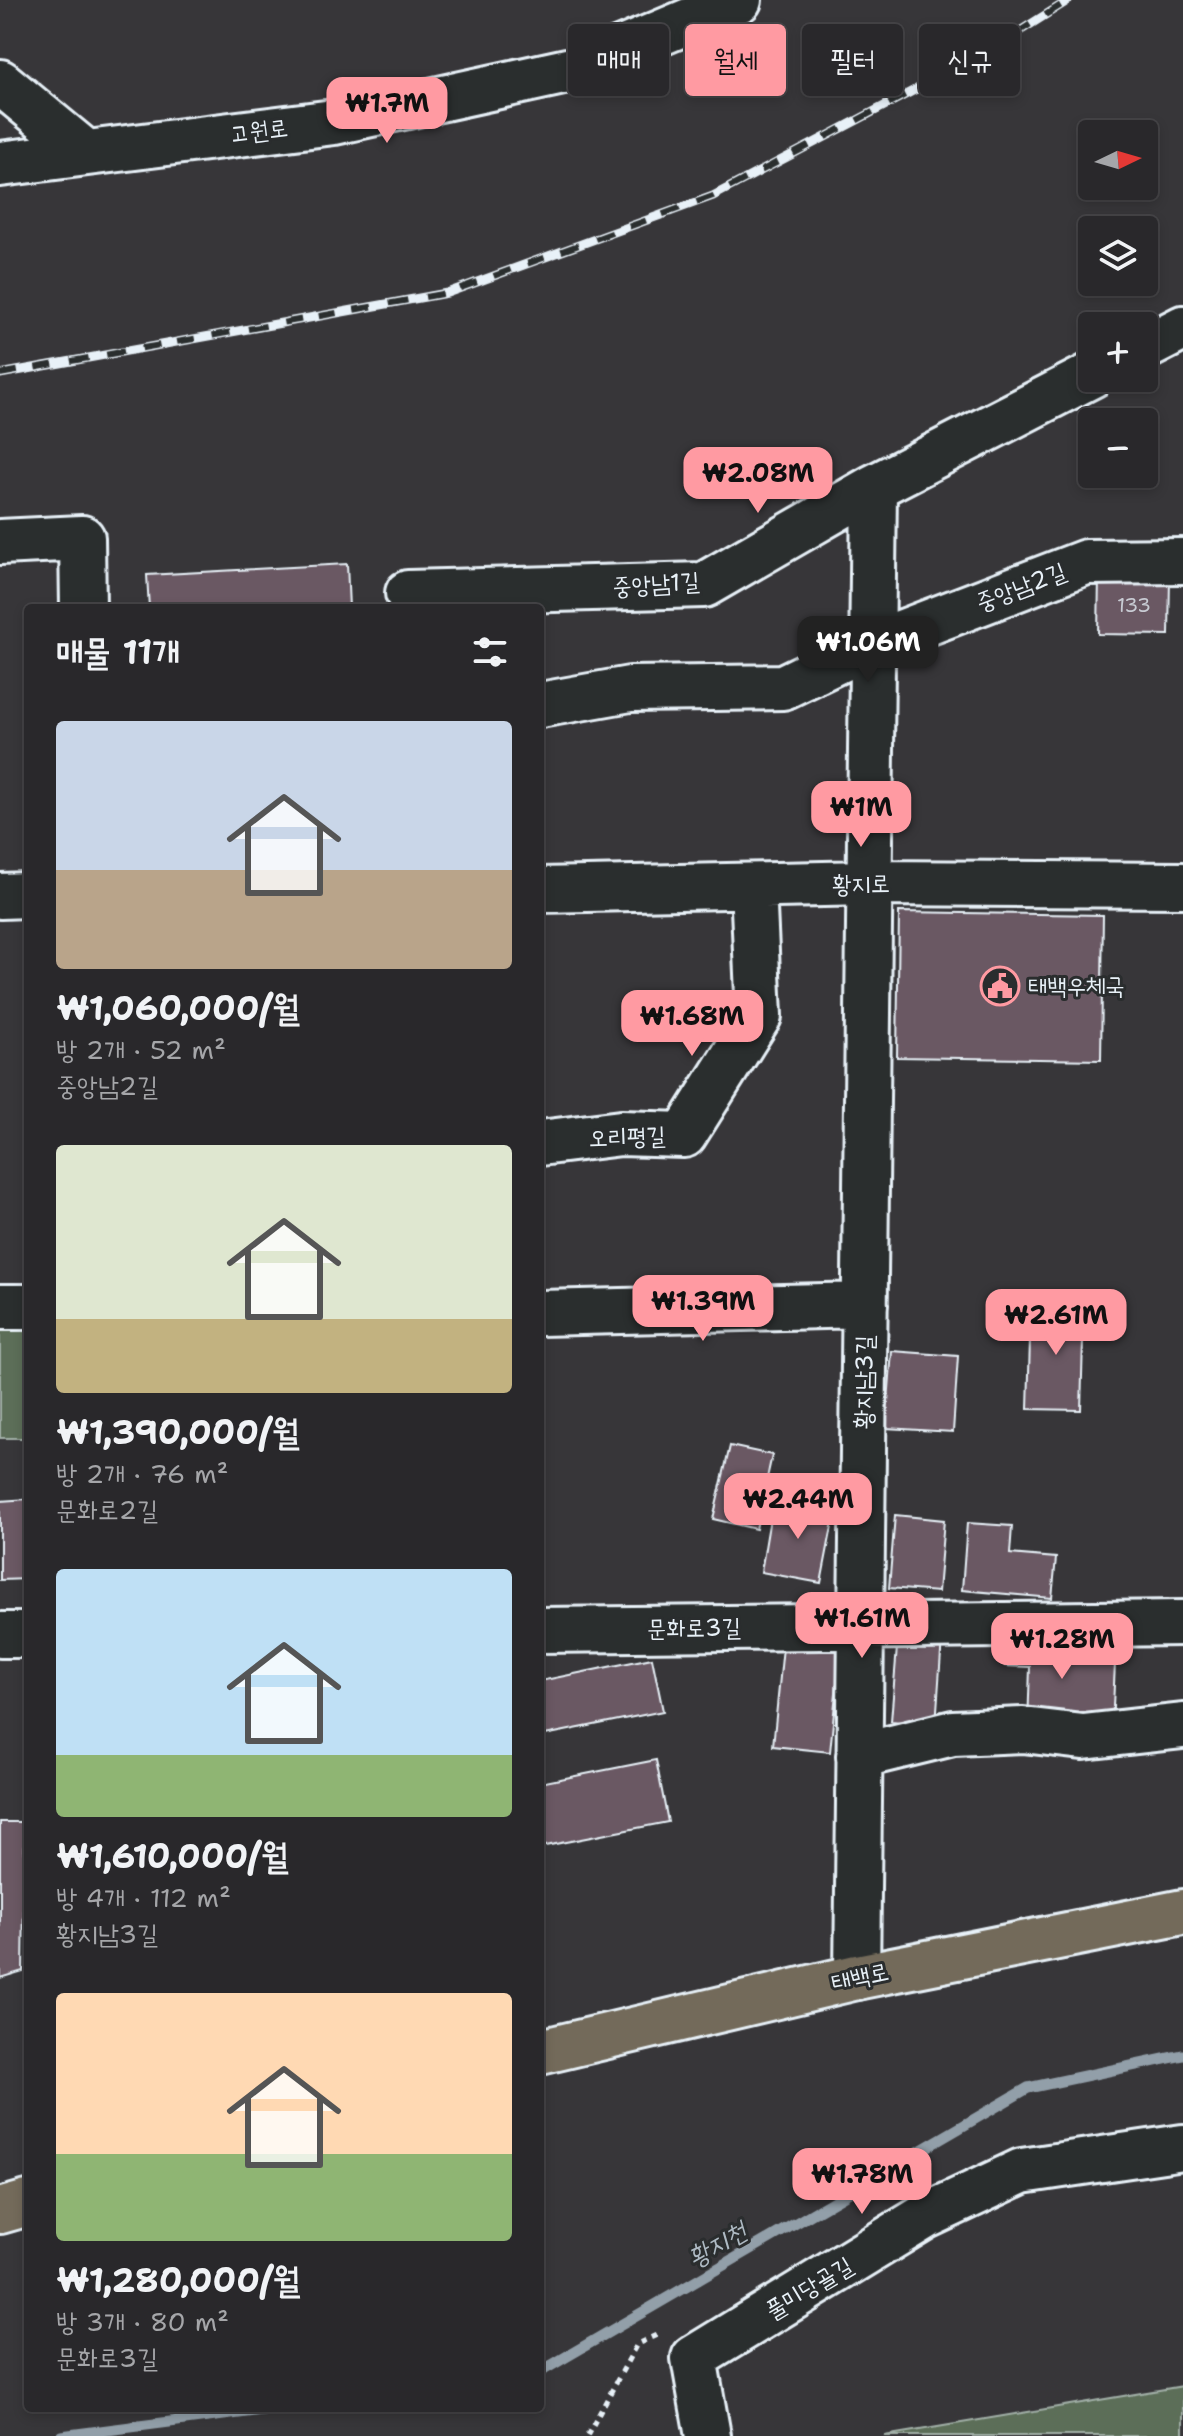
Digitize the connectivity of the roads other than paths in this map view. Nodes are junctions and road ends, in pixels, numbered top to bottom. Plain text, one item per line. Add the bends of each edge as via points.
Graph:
1 (739, 0) edge
2 (0, 82) edge
3 (85, 152) junction
4 (0, 164) edge
5 (1183, 328) edge
6 (1158, 341) edge
7 (1078, 382) edge
8 (874, 487) junction
9 (0, 542) edge
10 (1183, 561) edge
11 (408, 593) dead end
12 (83, 604) edge
13 (872, 644) junction
14 (544, 704) edge
15 (870, 883) junction
16 (1183, 885) edge
17 (753, 887) junction
18 (544, 890) edge
19 (24, 895) edge
20 (0, 896) edge
21 (544, 1143) edge
22 (865, 1305) junction
23 (0, 1307) edge
24 (24, 1307) edge
25 (544, 1313) edge
26 (1183, 1623) edge
27 (861, 1626) junction
28 (544, 1630) edge
29 (0, 1635) edge
30 (24, 1635) edge
31 (1183, 1726) edge
32 (859, 1756) junction
33 (1183, 1912) edge
34 (857, 1977) junction
35 (544, 2051) edge
36 (1183, 2147) edge
37 (24, 2204) edge
38 (0, 2211) edge
39 (708, 2436) edge

1 - 3 street, 고원로 via 572,70 334,122
2 - 3 street
3 - 4 street, 고원로
5 - 6 street
7 - 8 street, 중앙남1길
8 - 11 street, 중앙남1길 via 704,585
8 - 13 street, 황지남3길
9 - 12 street via 82,538
10 - 13 street, 중앙남2길 via 1086,562
13 - 14 street, 중앙남2길 via 783,687 630,689
13 - 15 street, 황지남3길
15 - 16 street, 황지로
15 - 17 street, 황지로
15 - 22 street, 황지남3길
17 - 18 street, 황지로
17 - 21 street, 오리평길 via 759,1016 684,1135 621,1133
19 - 20 street
22 - 25 street
22 - 27 street, 황지남3길
23 - 24 street
26 - 27 street, 문화로3길
27 - 28 street, 문화로3길
27 - 32 street, 황지남3길
29 - 30 street
31 - 32 street via 1083,1737 1023,1730 953,1733
32 - 34 street, 황지남3길
33 - 34 main road, 태백로
34 - 35 main road, 태백로
36 - 39 street, 풀미당골길 via 1022,2171 926,2216 694,2358
37 - 38 main road

